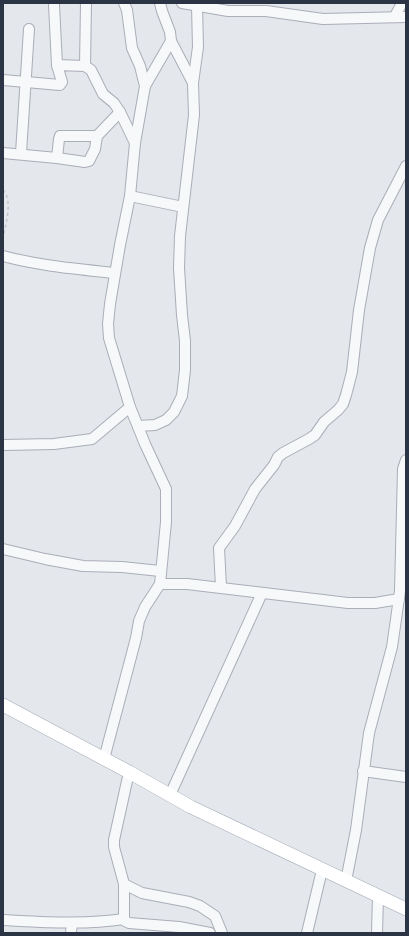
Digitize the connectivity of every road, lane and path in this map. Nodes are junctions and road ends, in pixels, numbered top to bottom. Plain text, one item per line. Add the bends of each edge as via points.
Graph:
1 (86, 3) edge
2 (124, 3) edge
3 (160, 3) edge
4 (182, 3) edge
5 (402, 3) edge
6 (54, 5) dead end
7 (198, 6) junction
8 (395, 16) junction
9 (406, 17) edge
10 (29, 29) dead end
11 (171, 41) junction
12 (58, 65) junction
13 (85, 66) junction
14 (3, 80) edge
15 (25, 82) junction
16 (193, 83) junction
17 (145, 86) junction
18 (120, 112) junction
19 (97, 136) junction
20 (135, 143) junction
21 (3, 153) edge
22 (21, 153) junction
23 (57, 158) junction
24 (406, 166) edge
25 (3, 190) edge
26 (130, 196) junction
27 (183, 207) junction
28 (3, 236) edge
29 (3, 256) edge
30 (115, 273) junction
31 (130, 407) junction
32 (138, 426) junction
33 (3, 445) edge
34 (406, 460) edge
35 (3, 549) edge
36 (160, 572) junction
37 (160, 584) junction
38 (221, 587) junction
39 (262, 593) junction
40 (402, 595) edge
41 (3, 705) edge
42 (104, 759) junction
43 (363, 771) junction
44 (129, 772) junction
45 (406, 777) edge
46 (170, 795) junction
47 (322, 870) junction
48 (346, 881) junction
49 (124, 884) junction
50 (378, 896) junction
51 (406, 909) edge
52 (124, 918) junction
53 (3, 920) edge
54 (71, 928) edge
55 (210, 933) edge
56 (222, 933) edge
57 (307, 933) edge
58 (377, 933) edge

1 - 13 street
2 - 17 street via 132,48
3 - 11 street
4 - 7 street
5 - 8 street
6 - 12 street
7 - 8 street via 228,11 266,11 323,19
7 - 16 street via 198,47
8 - 9 street
10 - 15 street
11 - 16 street
11 - 17 street
12 - 13 street
12 - 15 street via 62,82 60,85
13 - 18 street via 91,70 103,94
14 - 15 street
15 - 22 street
16 - 27 street via 194,114
17 - 20 street
18 - 19 street
18 - 20 street
19 - 23 street via 95,149 89,161
19 - 23 street via 60,136
20 - 26 street
21 - 22 street
22 - 23 street
24 - 38 street via 378,220 370,248 352,372 343,404 324,422 315,435 278,457 255,489 235,526 219,548
25 - 28 path via 8,203
26 - 27 street
26 - 30 street
27 - 32 street via 180,268 186,341 182,396 174,412 166,420 155,425
29 - 30 street
30 - 31 street via 108,324 109,338
31 - 32 street
31 - 33 street via 92,439 54,444
32 - 36 street via 166,490 166,522
34 - 40 street via 403,469
35 - 36 street via 83,566 122,567
36 - 37 street
37 - 38 street
37 - 42 street via 139,620
38 - 39 street
39 - 40 street via 348,603 375,603
39 - 46 street
40 - 43 street via 392,647 369,732
41 - 42 main road
42 - 44 main road
43 - 45 street
43 - 48 street via 356,830
44 - 46 main road
44 - 49 street via 114,840
46 - 47 main road
47 - 48 main road
47 - 57 street
48 - 50 main road
49 - 52 street
49 - 56 street via 142,893 200,906 215,916
50 - 51 main road
50 - 58 street
52 - 54 street
52 - 55 street via 129,923 179,927
53 - 54 street

